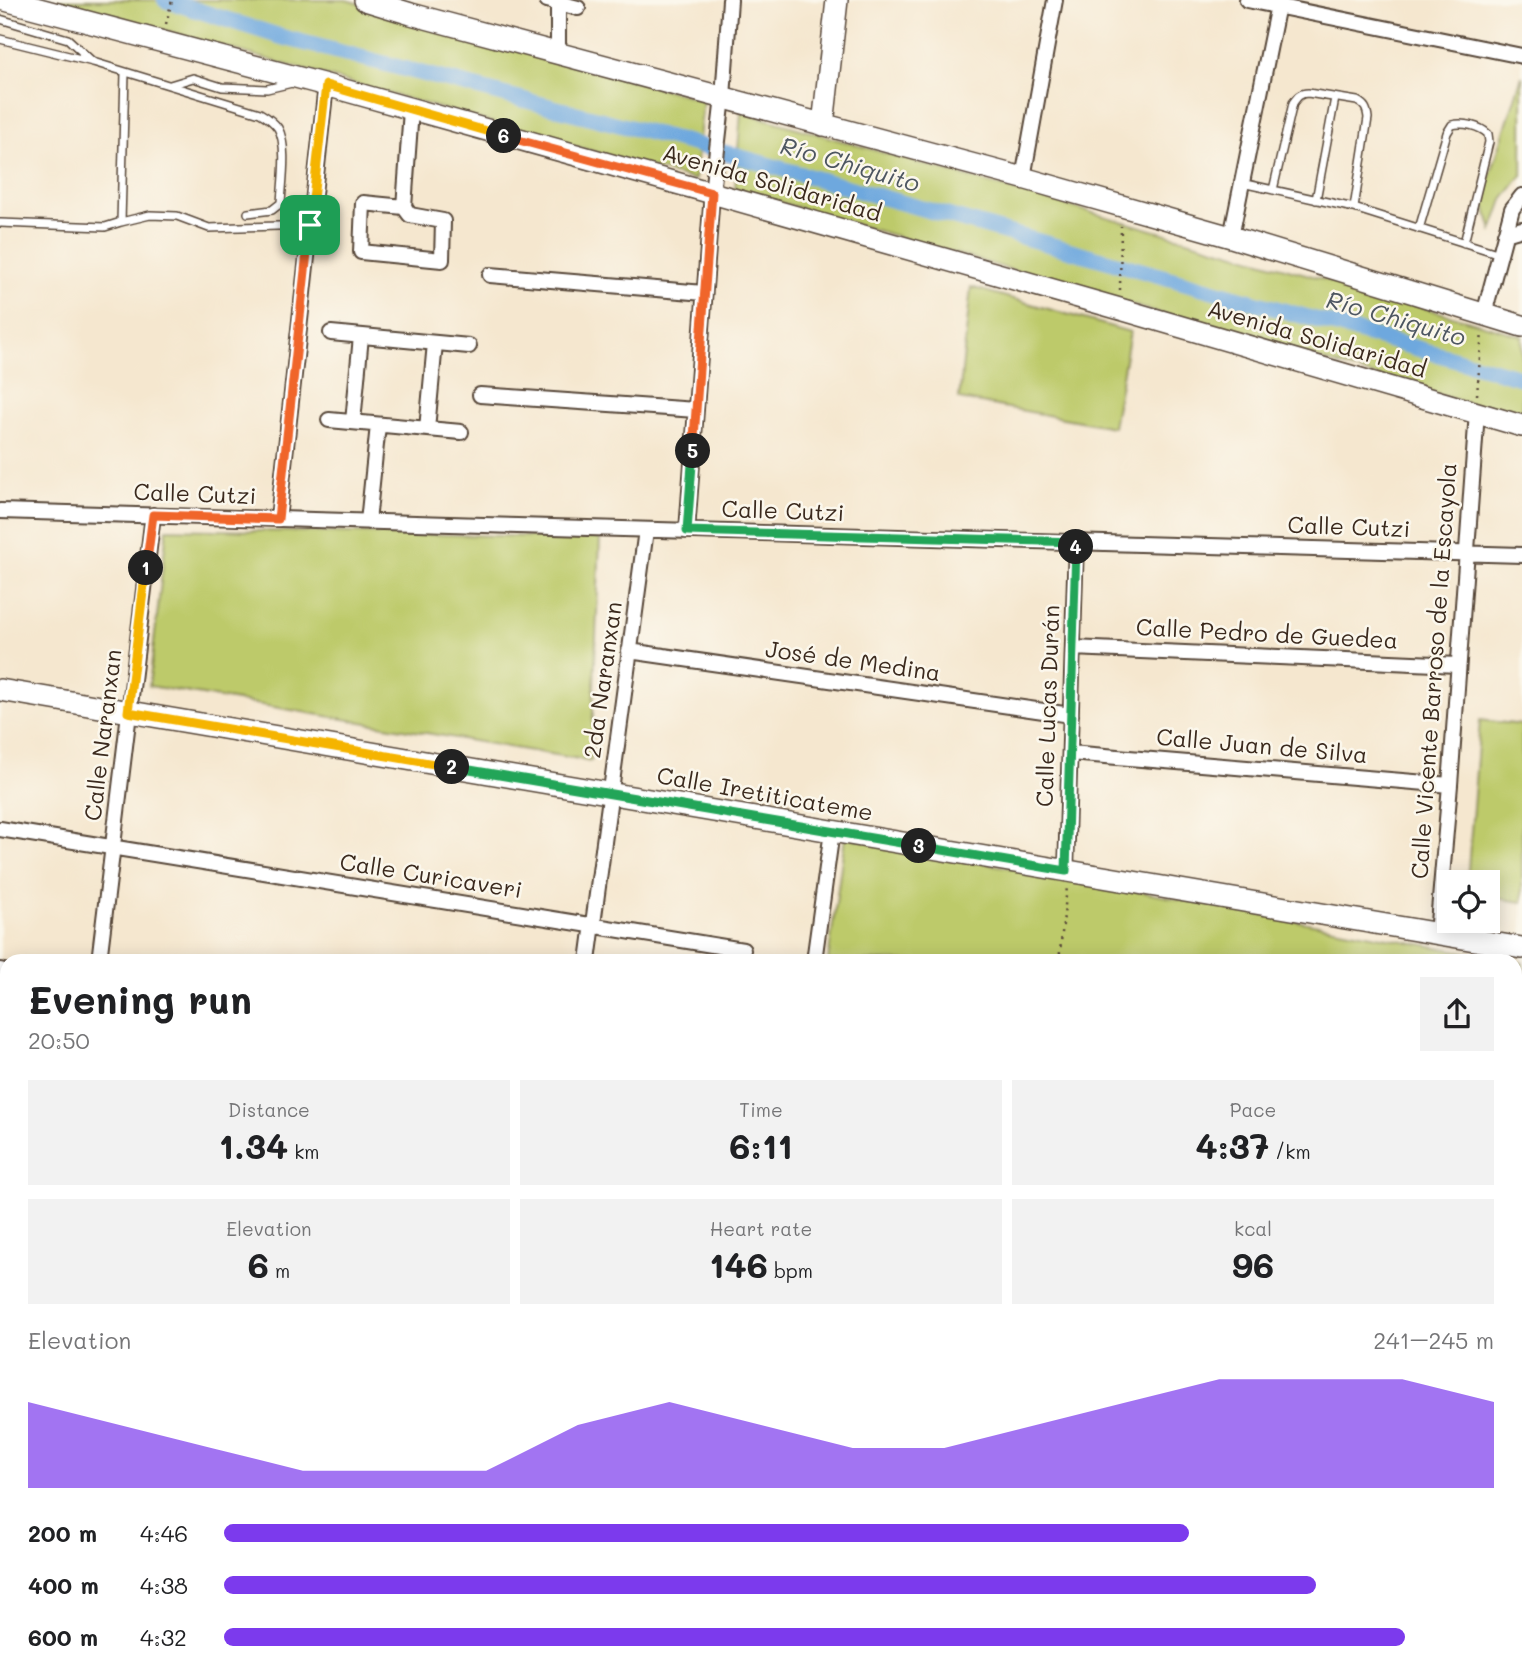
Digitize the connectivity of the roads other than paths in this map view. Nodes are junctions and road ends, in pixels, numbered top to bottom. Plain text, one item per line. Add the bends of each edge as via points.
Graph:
1 (5, 0) edge
2 (365, 0) edge
3 (730, 0) edge
4 (837, 0) edge
5 (1055, 0) edge
6 (1247, 0) edge
7 (553, 1) edge
8 (1278, 3) edge
9 (412, 7) edge
10 (578, 8) dead end
11 (0, 19) edge
12 (0, 39) edge
13 (558, 53) junction
14 (1522, 56) edge
15 (93, 62) junction
16 (125, 73) junction
17 (316, 82) junction
18 (170, 85) junction
19 (723, 97) junction
20 (1335, 97) junction
21 (411, 110) junction
22 (823, 125) junction
23 (1023, 177) junction
24 (1242, 183) junction
25 (1273, 190) junction
26 (712, 193) junction
27 (1522, 196) edge
28 (1316, 200) junction
29 (404, 207) junction
30 (1354, 208) junction
31 (248, 213) dead end
32 (121, 222) junction
33 (0, 223) edge
34 (310, 225) junction
35 (1419, 229) junction
36 (1522, 229) edge
37 (1505, 234) junction
38 (1231, 237) junction
39 (1464, 243) junction
40 (1500, 254) junction
41 (490, 275) dead end
42 (704, 293) junction
43 (1484, 314) junction
44 (1522, 326) edge
45 (331, 333) dead end
46 (361, 337) junction
47 (435, 343) junction
48 (469, 346) dead end
49 (480, 396) dead end
50 (696, 410) junction
51 (1477, 412) junction
52 (329, 420) dead end
53 (353, 422) junction
54 (378, 425) junction
55 (1522, 426) edge
56 (427, 429) junction
57 (461, 432) dead end
58 (0, 511) edge
59 (153, 515) junction
60 (278, 519) junction
61 (368, 522) junction
62 (646, 530) junction
63 (687, 531) junction
64 (1076, 542) junction
65 (1467, 553) junction
66 (1522, 555) edge
67 (1073, 648) junction
68 (629, 651) junction
69 (1458, 665) junction
70 (0, 691) edge
71 (128, 712) junction
72 (1071, 715) junction
73 (1070, 753) junction
74 (1450, 785) junction
75 (610, 794) junction
76 (0, 829) edge
77 (832, 831) junction
78 (113, 847) junction
79 (1066, 871) junction
80 (592, 926) junction
81 (1437, 934) junction
82 (1522, 948) edge
83 (743, 950) dead end
84 (100, 954) edge
85 (589, 954) edge
86 (815, 954) edge

1 - 17 main road, Avenida Solidaridad
2 - 9 main road
3 - 19 street
4 - 22 main road
5 - 23 street
6 - 8 street
7 - 10 street
7 - 13 street
8 - 14 street
8 - 24 street
9 - 13 main road
11 - 15 lane via 68,39
12 - 15 lane
13 - 19 main road
15 - 16 lane
16 - 18 lane
16 - 32 lane
17 - 18 lane via 267,89 222,87 192,78
17 - 21 main road, Avenida Solidaridad
17 - 34 street
18 - 31 lane via 260,113 279,129 283,142 281,203 272,210
19 - 22 main road
19 - 26 street
20 - 25 lane via 1303,93 1293,103
20 - 28 lane
20 - 30 lane via 1364,104 1368,111
21 - 26 main road, Avenida Solidaridad
21 - 29 street
22 - 23 main road
23 - 38 main road
24 - 25 lane
24 - 38 street
25 - 28 lane
26 - 42 street
26 - 51 main road, Avenida Solidaridad
27 - 37 street via 1512,209
28 - 30 lane
29 - 29 street via 363,203 361,252 442,260 443,221 410,215
30 - 35 lane
32 - 33 lane via 105,227
32 - 34 lane via 150,215 177,216 209,228
34 - 60 street
35 - 39 lane
35 - 39 lane via 1447,133 1458,124 1482,128 1489,142
36 - 37 street
37 - 40 street
38 - 43 main road
39 - 40 lane
40 - 43 street
41 - 42 street
42 - 50 street
43 - 44 main road
45 - 46 street
46 - 47 street
46 - 53 street
47 - 48 street
47 - 56 street
49 - 50 street
50 - 63 street
51 - 55 main road, Avenida Solidaridad
51 - 65 street, Calle Vicente Barroso de la Escayola
52 - 53 street
53 - 54 street
54 - 56 street
54 - 61 street
56 - 57 street
58 - 59 street, Calle Cutzi
59 - 60 street, Calle Cutzi
59 - 71 street, Calle Naranxan
60 - 61 street, Calle Cutzi
61 - 62 street, Calle Cutzi
62 - 63 street, Calle Cutzi
62 - 68 street, 2da Naranxan
63 - 64 street, Calle Cutzi
64 - 65 street, Calle Cutzi
64 - 67 street, Calle Lucas Durán
65 - 66 street, Calle Cutzi
65 - 69 street, Calle Vicente Barroso de la Escayola
67 - 69 street, Calle Pedro de Guedea
67 - 72 street, Calle Lucas Durán
68 - 72 street, José de Medina
68 - 75 street, 2da Naranxan
69 - 74 street, Calle Vicente Barroso de la Escayola
70 - 71 main road, Calle Iretiticateme
71 - 75 main road, Calle Iretiticateme
71 - 78 street, Calle Naranxan
72 - 73 street, Calle Lucas Durán
73 - 74 street, Calle Juan de Silva
73 - 79 street, Calle Lucas Durán
74 - 81 street, Calle Vicente Barroso de la Escayola
75 - 77 main road, Calle Iretiticateme
75 - 80 street, 2da Naranxan
76 - 78 street, Calle Curicaveri
77 - 79 main road, Calle Iretiticateme
77 - 86 street
78 - 80 street, Calle Curicaveri
78 - 84 street, Calle Naranxan
79 - 81 main road, Calle Iretiticateme
80 - 83 street, Calle Curicaveri
80 - 85 street, 2da Naranxan
81 - 82 main road, Calle Iretiticateme

